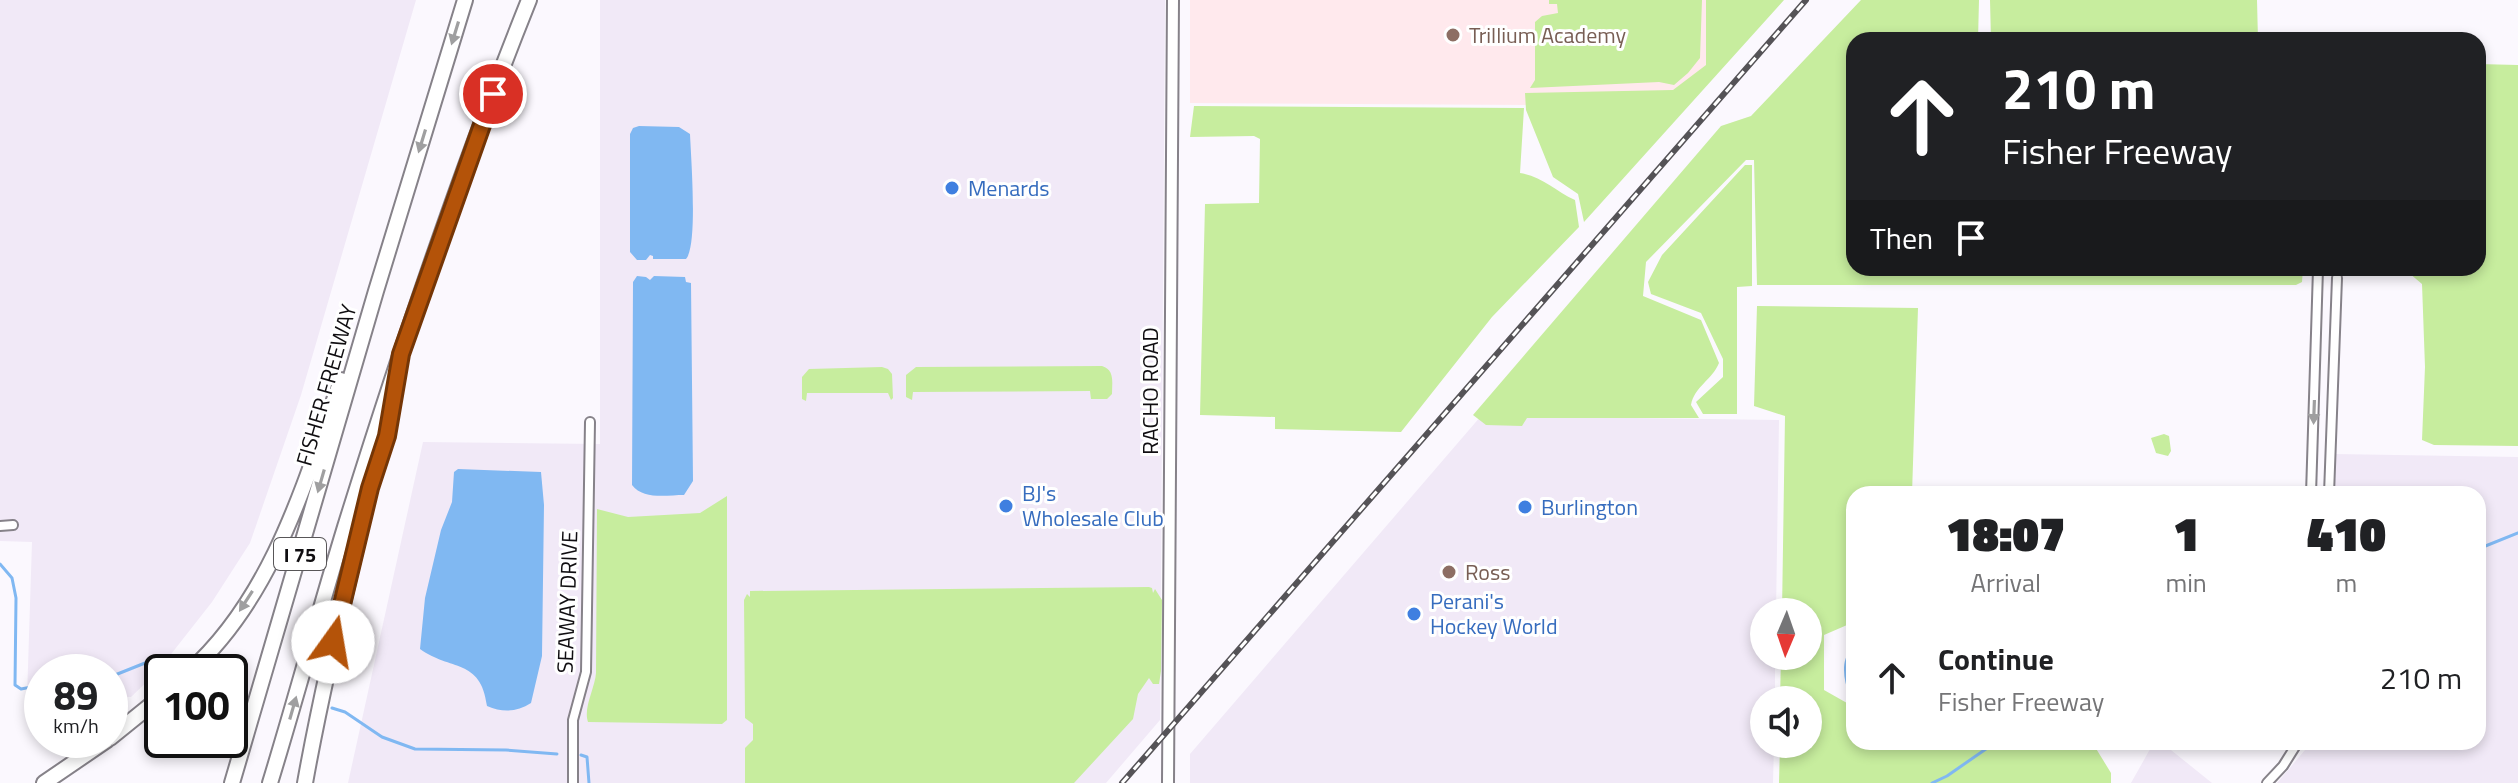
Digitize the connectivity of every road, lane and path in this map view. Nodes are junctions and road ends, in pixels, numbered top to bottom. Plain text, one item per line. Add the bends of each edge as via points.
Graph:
1 (465, 0) edge
2 (529, 0) edge
3 (1173, 0) edge
4 (2318, 276) edge
5 (2337, 278) dead end
6 (2317, 306) junction
7 (2336, 306) junction
8 (366, 325) junction
9 (401, 354) junction
10 (2315, 376) junction
11 (2333, 377) junction
12 (590, 422) dead end
13 (2311, 486) edge
14 (2329, 486) edge
15 (13, 525) dead end
16 (0, 526) edge
17 (205, 654) edge
18 (144, 711) edge
19 (128, 724) edge
20 (2293, 750) edge
21 (81, 758) edge
22 (44, 783) edge
23 (232, 783) edge
24 (270, 783) edge
25 (305, 783) edge
26 (573, 783) edge
27 (1168, 783) edge
28 (2267, 783) edge

1 -> 8 highway, FISHER FREEWAY / I 75
2 - 9 highway, I 75
3 - 27 street, RACHO ROAD
4 - 6 street
5 - 7 street
6 - 7 street
6 - 10 street
7 - 11 street
8 -> 17 highway via 285,534 230,625
8 -> 23 highway, FISHER FREEWAY / I 75
24 -> 9 highway, I 75
9 - 25 highway via 387,436 337,627
10 - 11 street
10 -> 13 street
11 - 14 street
12 - 26 street, SEAWAY DRIVE via 586,672 573,720
15 - 16 street
18 - 19 highway
20 - 28 street
21 - 22 highway

